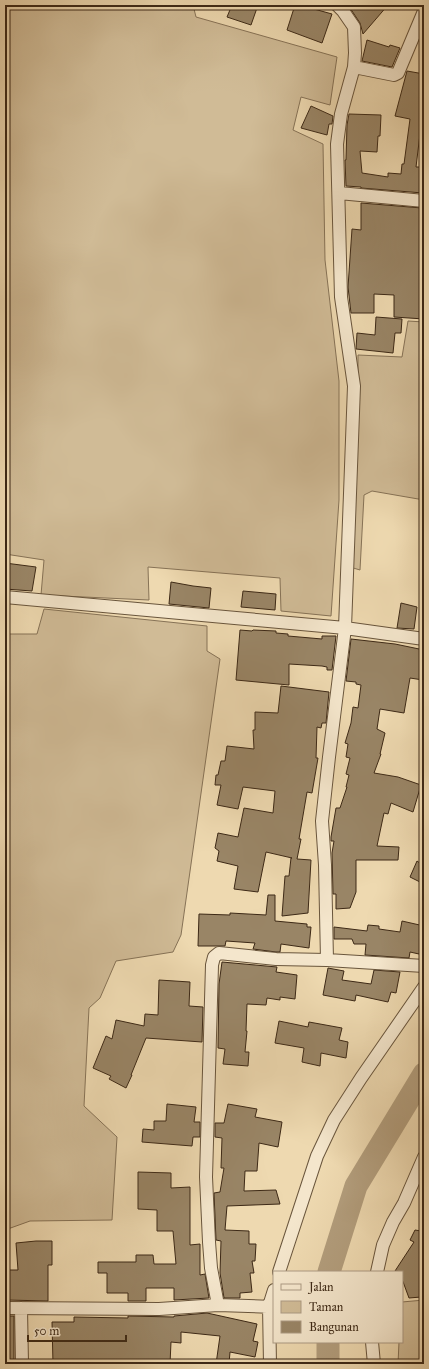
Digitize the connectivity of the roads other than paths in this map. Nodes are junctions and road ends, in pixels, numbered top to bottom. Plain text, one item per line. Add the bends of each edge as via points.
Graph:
1 (337, 5) edge
2 (424, 11) edge
3 (354, 67) junction
4 (339, 193) junction
5 (424, 201) edge
6 (5, 597) edge
7 (345, 628) junction
8 (424, 639) edge
9 (326, 960) junction
10 (424, 966) edge
11 (424, 987) edge
12 (424, 1157) edge
13 (279, 1271) edge
14 (377, 1271) edge
15 (218, 1305) junction
16 (272, 1306) edge
17 (5, 1308) edge
18 (21, 1308) junction
19 (372, 1343) edge
20 (22, 1364) edge
21 (270, 1364) edge
22 (374, 1364) edge

1 - 3 street via 354,27
2 - 3 street via 398,73 394,75
3 - 4 street via 341,114 337,144
4 - 5 street
4 - 7 street via 342,303 354,386
6 - 7 street
7 - 8 street
7 - 9 street via 322,821
9 - 10 street
9 - 15 street via 276,959 219,953 214,957 206,1177 211,1268
11 - 13 street via 334,1120 317,1156
12 - 14 street via 383,1245
15 - 16 street
15 - 18 street via 159,1309
16 - 21 street
17 - 18 street
18 - 20 street
19 - 22 street

